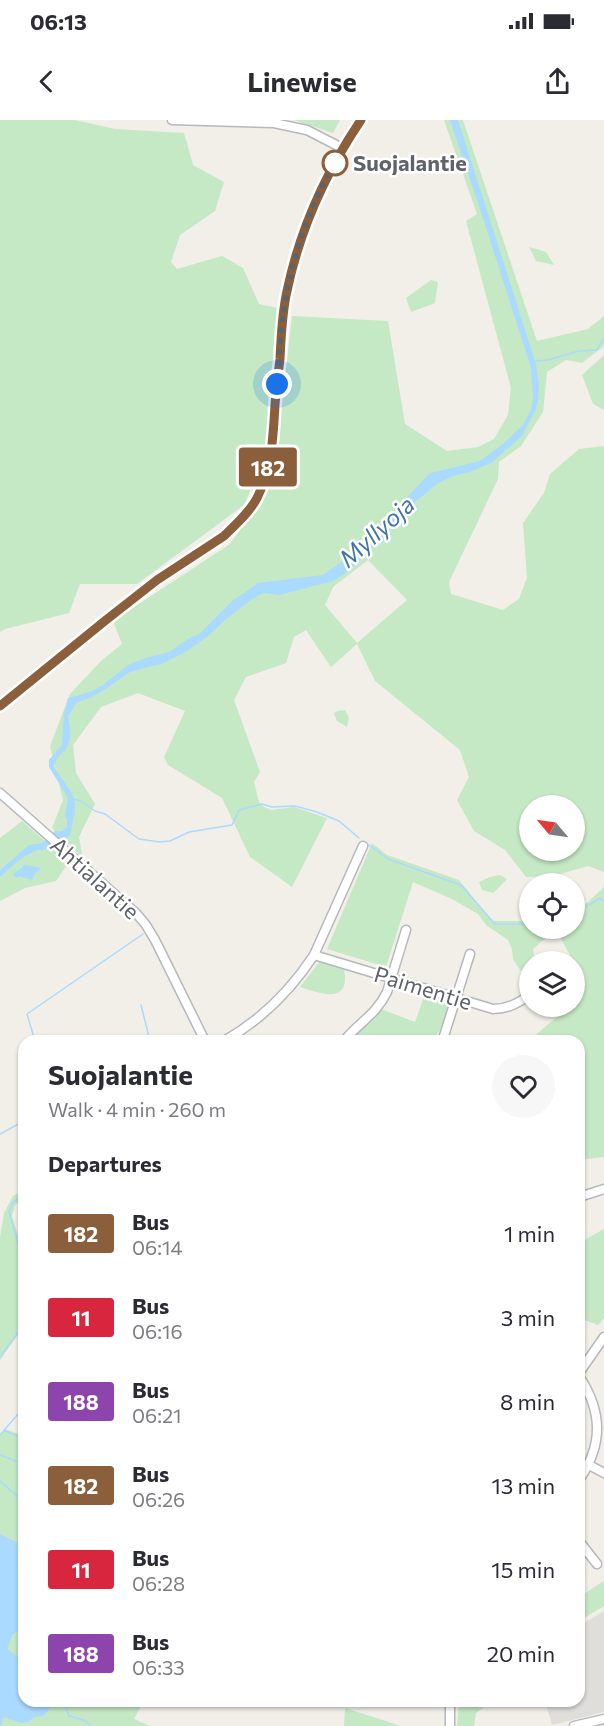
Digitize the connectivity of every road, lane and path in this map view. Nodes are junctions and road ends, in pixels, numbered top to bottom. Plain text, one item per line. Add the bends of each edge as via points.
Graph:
1 (172, 120) edge
2 (361, 120) edge
3 (342, 148) junction
4 (0, 706) edge
5 (0, 793) edge
6 (363, 846) dead end
7 (406, 930) dead end
8 (470, 954) dead end
9 (314, 955) junction
10 (391, 978) junction
11 (456, 999) junction
12 (519, 1002) edge
13 (202, 1035) edge
14 (234, 1035) edge
15 (351, 1035) edge
16 (444, 1035) edge
17 (604, 1189) edge
18 (585, 1195) edge
19 (604, 1337) edge
20 (585, 1365) edge
21 (585, 1386) edge
22 (600, 1416) edge
23 (589, 1465) junction
24 (585, 1471) edge
25 (604, 1473) edge
26 (585, 1549) edge
27 (597, 1564) dead end
28 (450, 1707) edge
29 (604, 1719) edge
30 (450, 1726) edge
31 (574, 1726) edge

1 - 3 street via 274,123 307,130
2 - 3 street
3 - 4 street via 321,188 296,255 287,292 274,439 267,474 255,501 224,536 157,580
5 - 13 street, Ahtialantie via 146,925
6 - 9 street
7 - 10 street
8 - 11 street
9 - 10 street, Paimentie
9 - 14 street via 274,1004
10 - 11 street, Paimentie
10 - 15 street via 382,1001
11 - 12 street, Paimentie via 493,1009
11 - 16 street
17 - 18 street
19 - 20 street
21 - 22 street
22 - 23 street
23 - 24 street
23 - 25 street
26 - 27 street
28 - 30 street
29 - 31 street

